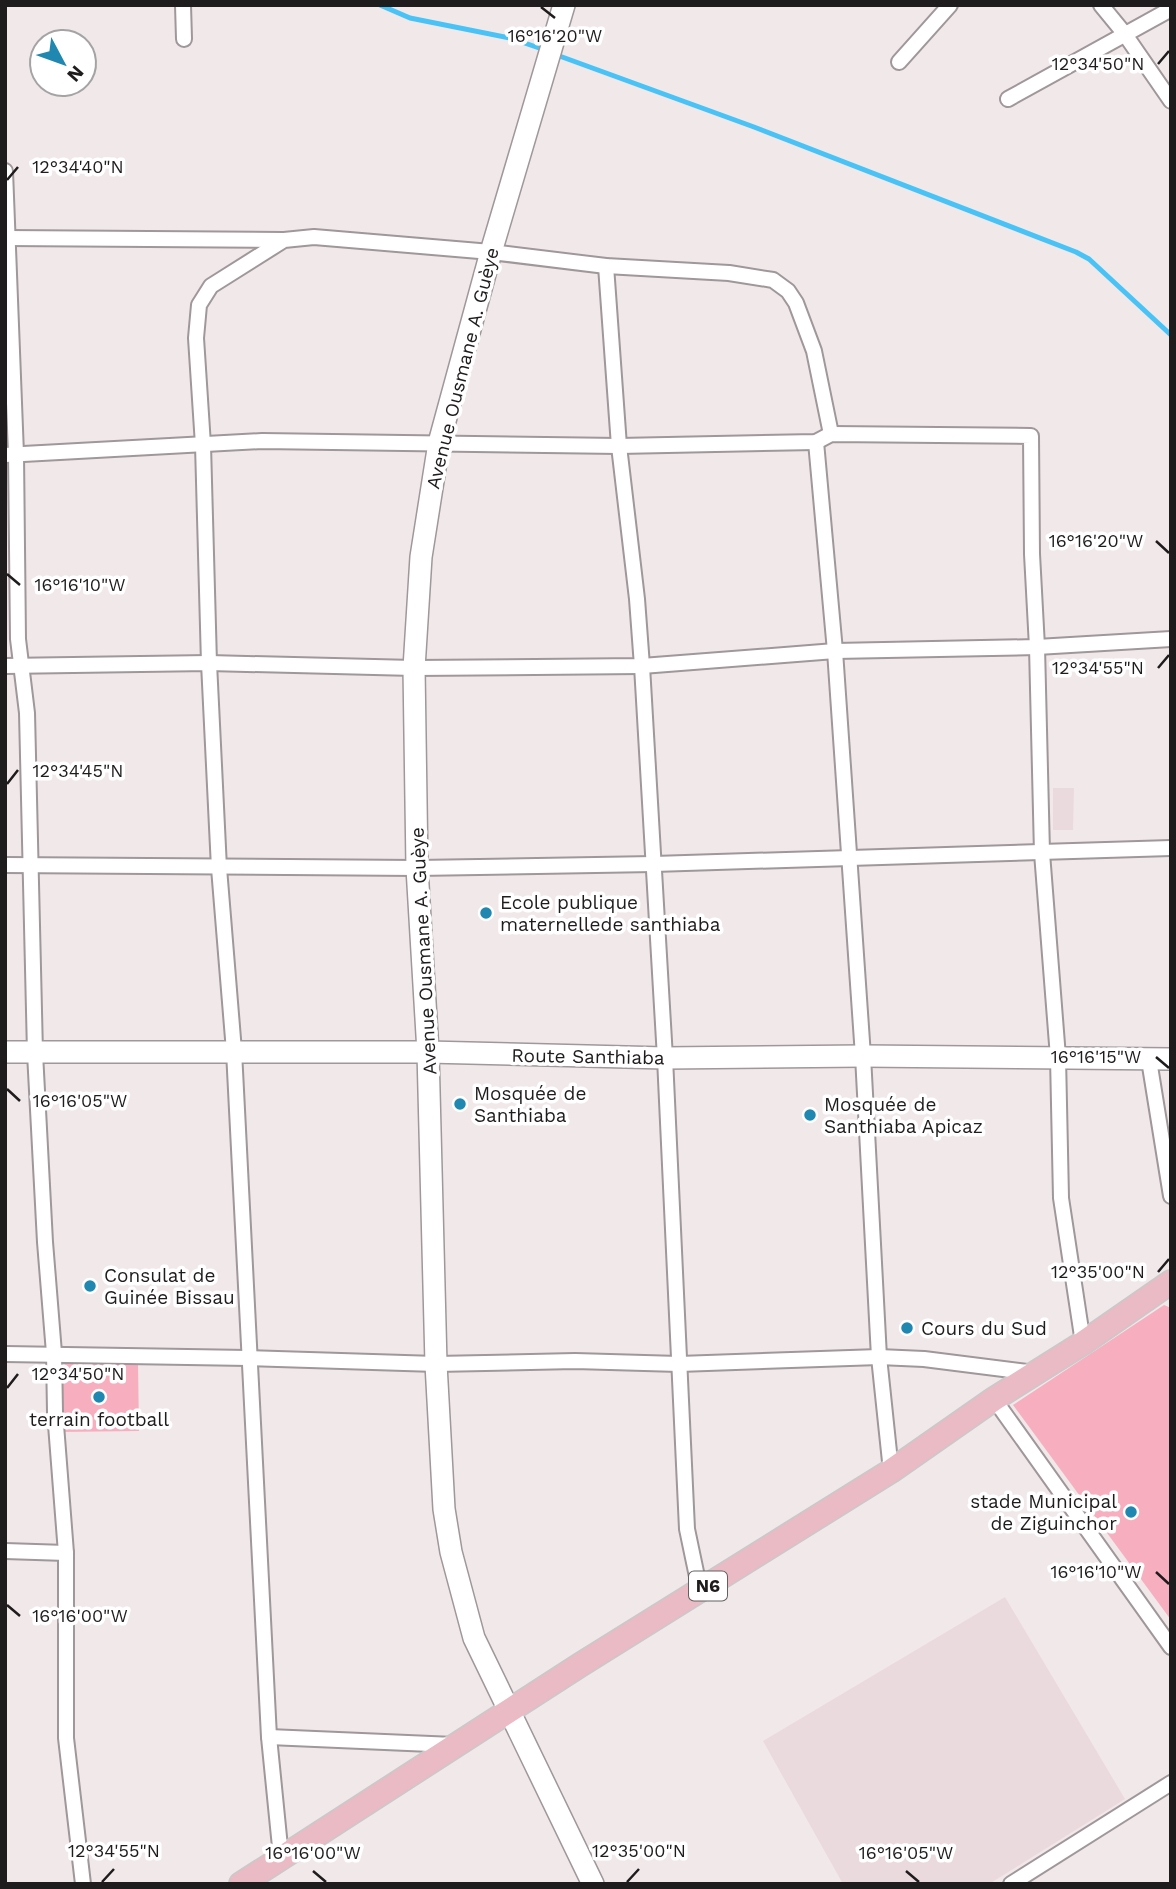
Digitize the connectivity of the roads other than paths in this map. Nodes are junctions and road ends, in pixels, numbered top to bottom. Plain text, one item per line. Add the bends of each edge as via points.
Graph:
1 (183, 5) edge
2 (564, 5) edge
3 (950, 5) edge
4 (1101, 5) edge
5 (1171, 9) edge
6 (1124, 33) junction
7 (184, 39) dead end
8 (899, 62) dead end
9 (1007, 99) dead end
10 (1171, 101) edge
11 (5, 171) edge
12 (7, 238) edge
13 (284, 240) junction
14 (491, 252) junction
15 (606, 266) junction
16 (831, 434) junction
17 (816, 442) junction
18 (439, 443) junction
19 (202, 444) junction
20 (619, 446) junction
21 (11, 454) edge
22 (1171, 639) edge
23 (1037, 647) junction
24 (835, 651) junction
25 (209, 663) junction
26 (13, 666) edge
27 (642, 666) junction
28 (414, 668) junction
29 (1171, 848) edge
30 (1042, 853) junction
31 (848, 858) junction
32 (654, 864) junction
33 (5, 865) edge
34 (30, 865) junction
35 (219, 868) junction
36 (417, 868) junction
37 (234, 1051) junction
38 (5, 1052) edge
39 (35, 1052) junction
40 (428, 1052) junction
41 (863, 1056) junction
42 (1058, 1057) junction
43 (665, 1058) junction
44 (1160, 1060) edge
45 (1171, 1196) edge
46 (1171, 1282) edge
47 (1083, 1343) junction
48 (54, 1353) junction
49 (5, 1354) edge
50 (880, 1357) junction
51 (248, 1358) junction
52 (436, 1364) junction
53 (679, 1364) junction
54 (1036, 1374) junction
55 (994, 1399) junction
56 (891, 1471) junction
57 (5, 1551) edge
58 (66, 1553) junction
59 (700, 1591) junction
60 (1171, 1647) edge
61 (508, 1712) junction
62 (269, 1737) junction
63 (458, 1745) junction
64 (1171, 1783) edge
65 (281, 1857) junction
66 (83, 1884) edge
67 (241, 1884) edge
68 (593, 1884) edge
69 (1011, 1884) edge

1 - 7 street
2 - 14 street, Avenue Ousmane A. Guèye
3 - 8 street
4 - 6 street
5 - 6 street
6 - 9 street
6 - 10 street
11 - 12 street
12 - 13 street
12 - 21 street
13 - 14 street via 314,237
13 - 19 street via 211,286 199,305 196,338
14 - 15 street
14 - 18 street, Avenue Ousmane A. Guèye
15 - 16 street via 729,273 779,283 796,303 814,351
15 - 20 street
16 - 17 street
16 - 23 street via 1031,436
17 - 20 street
17 - 24 street
18 - 19 street
18 - 20 street
18 - 28 street, Avenue Ousmane A. Guèye via 421,557
19 - 21 street
19 - 25 street
20 - 27 street
21 - 26 street
22 - 23 street
23 - 24 street
23 - 30 street
24 - 27 street
24 - 31 street
25 - 26 street
25 - 28 street
25 - 35 street
26 - 34 street via 27,713
27 - 28 street
27 - 32 street
28 - 36 street, Avenue Ousmane A. Guèye
29 - 30 street
30 - 31 street
30 - 42 street
31 - 32 street
31 - 41 street
32 - 36 street
32 - 43 street
33 - 34 street
34 - 35 street
34 - 39 street
35 - 36 street
35 - 37 street
36 - 40 street, Avenue Ousmane A. Guèye
37 - 39 street, Route Santhiaba
37 - 40 street, Route Santhiaba
37 - 51 street
38 - 39 street, Route Santhiaba
39 - 48 street
40 - 43 street, Route Santhiaba
40 - 52 street, Avenue Ousmane A. Guèye
41 - 42 street, Route Santhiaba
41 - 43 street, Route Santhiaba
41 - 50 street
42 - 44 street, Route Santhiaba
42 - 47 street via 1061,1198
43 - 53 street
44 - 45 street
46 - 47 main road, N6
47 - 54 main road, N6
48 - 49 street
48 - 51 street
48 - 58 street
50 - 53 street
50 - 54 street
50 - 56 street
51 - 52 street
51 - 62 street
52 - 53 street
52 - 61 street, Avenue Ousmane A. Guèye via 441,1478 451,1552 474,1638
53 - 59 street via 687,1529
54 - 55 main road, N6
55 - 56 main road, N6
55 - 60 street
56 - 59 main road, N6
57 - 58 street
58 - 66 street via 66,1738
59 - 61 main road, N6
61 - 63 main road, N6
61 - 68 street, Avenue Ousmane A. Guèye
62 - 63 street
62 - 65 street
63 - 65 main road, N6
64 - 69 street
65 - 67 main road, N6

